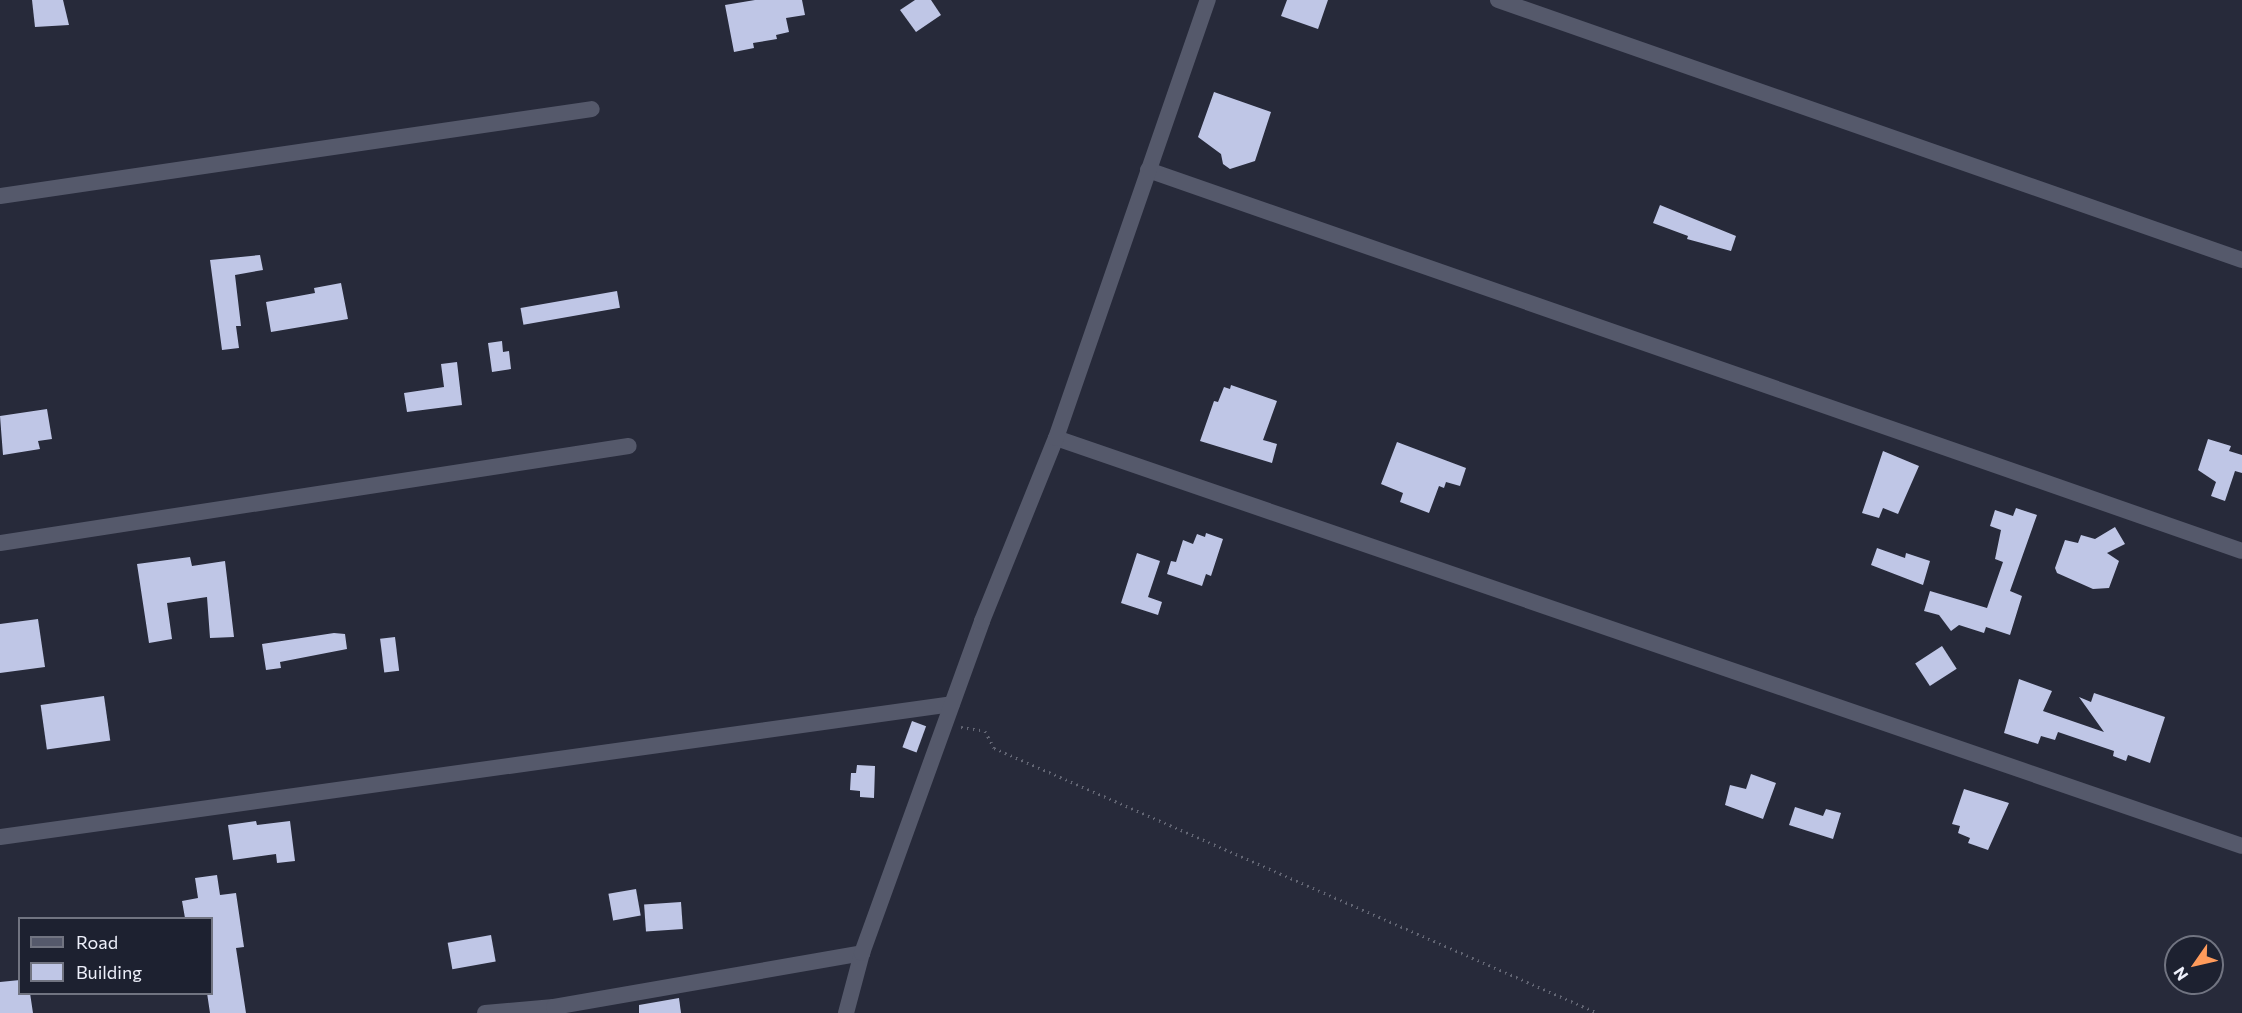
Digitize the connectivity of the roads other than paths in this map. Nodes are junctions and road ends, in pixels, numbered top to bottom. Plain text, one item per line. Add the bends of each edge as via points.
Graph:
1 (1208, 0) edge
2 (1498, 0) edge
3 (592, 109) dead end
4 (1148, 170) junction
5 (0, 196) edge
6 (2242, 260) edge
7 (1056, 438) junction
8 (629, 446) dead end
9 (0, 543) edge
10 (2242, 550) edge
11 (952, 704) junction
12 (0, 837) edge
13 (2242, 846) edge
14 (862, 953) junction
15 (485, 1013) edge
16 (846, 1013) edge

1 - 4 street
2 - 6 street
3 - 5 street
4 - 7 street
4 - 10 street
7 - 11 street
7 - 13 street
8 - 9 street
11 - 12 street
11 - 14 street
14 - 15 street via 554,1007
14 - 16 street

